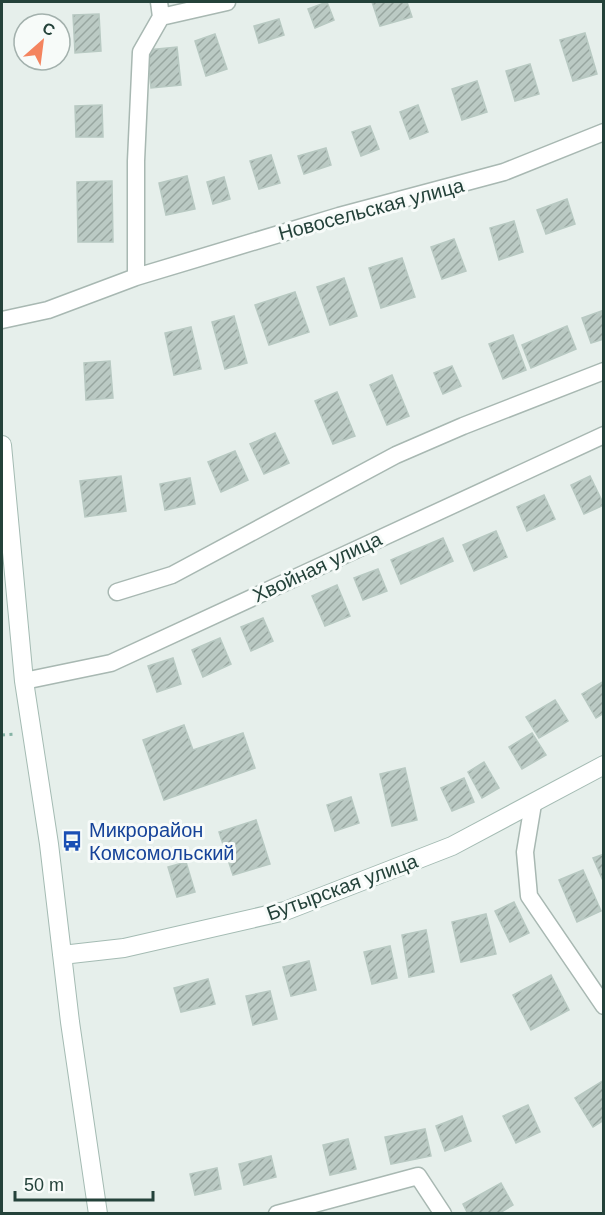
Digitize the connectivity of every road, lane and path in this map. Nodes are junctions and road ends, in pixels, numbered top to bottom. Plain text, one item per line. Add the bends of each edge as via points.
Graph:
1 (227, 2) edge
2 (160, 9) edge
3 (603, 132) edge
4 (136, 277) junction
5 (2, 320) edge
6 (603, 370) edge
7 (603, 435) edge
8 (2, 445) edge
9 (117, 592) dead end
10 (24, 681) junction
11 (18, 733) dead end
12 (2, 735) edge
13 (603, 765) edge
14 (533, 804) junction
15 (62, 955) junction
16 (603, 1006) edge
17 (279, 1213) edge
18 (98, 1214) edge
19 (443, 1214) edge

1 - 2 street
2 - 4 street via 141,52
3 - 4 street, Новосельская улица via 504,172
4 - 5 street, Новосельская улица via 48,310
6 - 9 street via 396,455 172,574
7 - 10 street, Хвойная улица via 111,663
8 - 10 street
10 - 15 street
11 - 12 path
13 - 14 street, Бутырская улица
14 - 15 street, Бутырская улица via 452,846 285,911 124,948
14 - 16 street via 525,852 529,896
15 - 18 street
17 - 19 street via 418,1176

